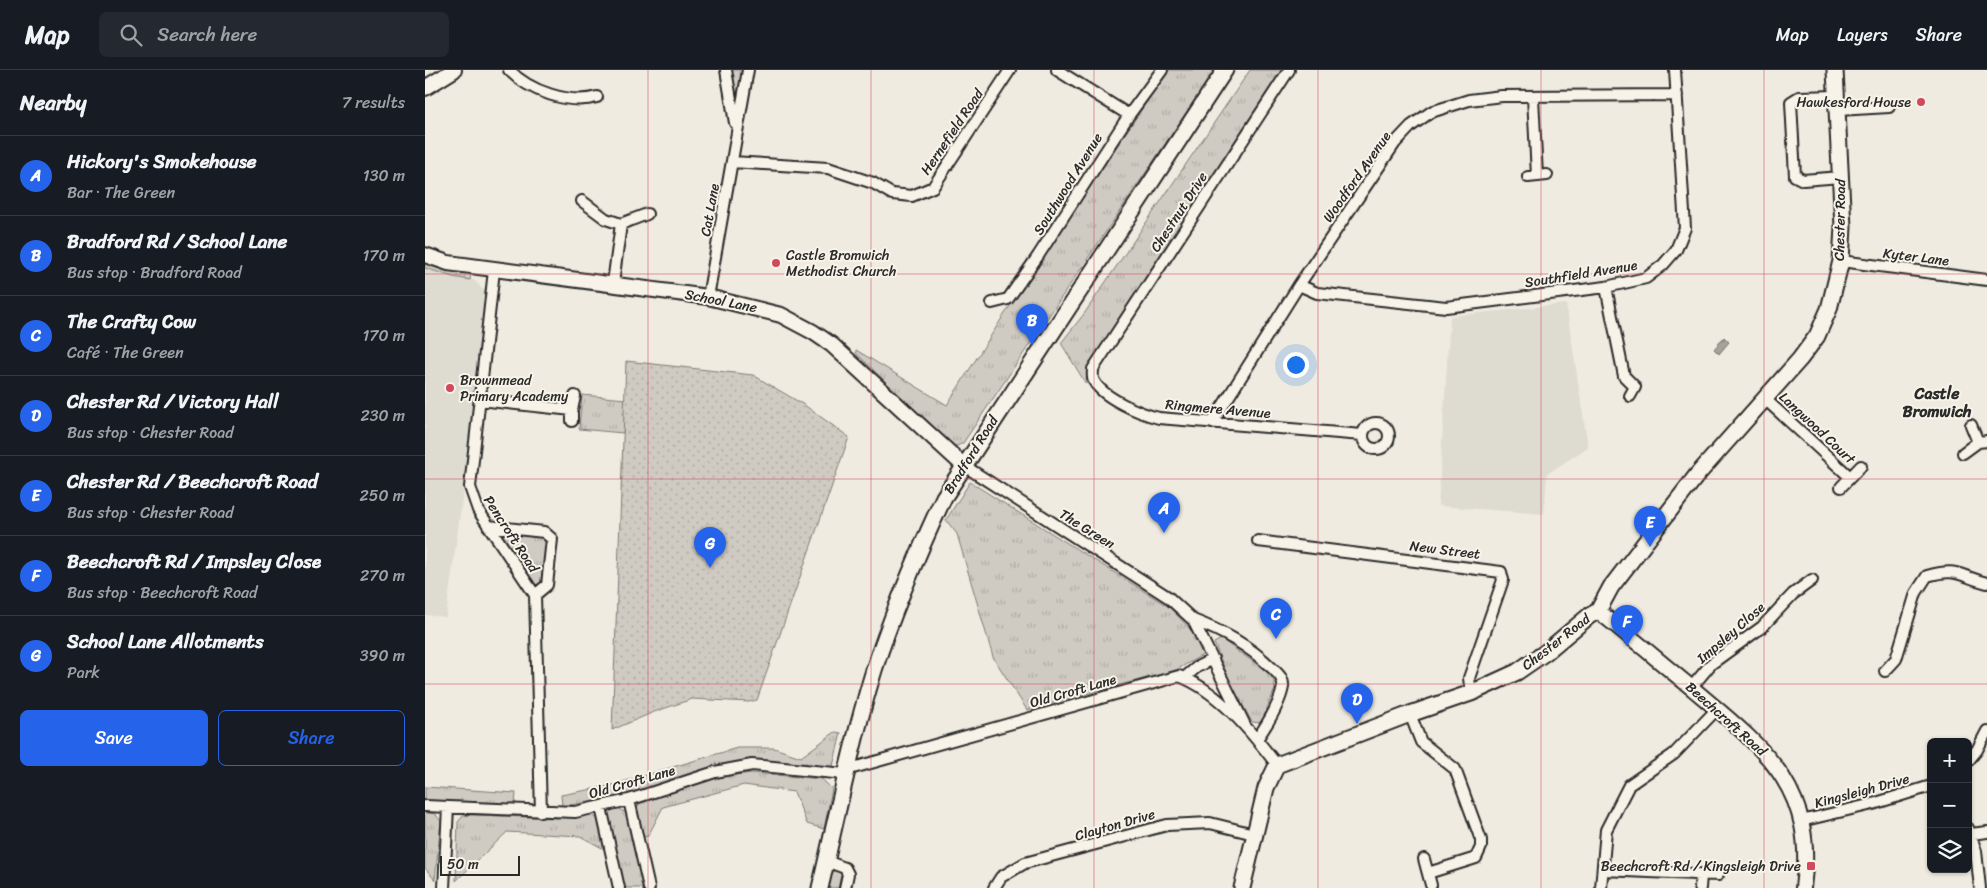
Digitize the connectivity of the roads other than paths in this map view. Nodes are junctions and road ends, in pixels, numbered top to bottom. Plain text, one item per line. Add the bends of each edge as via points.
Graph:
1 (454, 70) edge
2 (509, 70) edge
3 (726, 70) edge
4 (748, 70) edge
5 (1011, 70) edge
6 (1057, 70) edge
7 (1162, 70) edge
8 (1225, 70) edge
9 (1289, 70) edge
10 (1675, 70) edge
11 (1835, 70) edge
12 (425, 88) edge
13 (1677, 95) junction
14 (597, 97) dead end
15 (1533, 97) junction
16 (1838, 103) junction
17 (1889, 107) dead end
18 (1129, 115) junction
19 (736, 129) junction
20 (732, 162) junction
21 (1537, 176) dead end
22 (1841, 177) junction
23 (583, 201) dead end
24 (647, 214) dead end
25 (621, 224) junction
26 (425, 255) edge
27 (1841, 261) junction
28 (494, 270) junction
29 (1987, 280) edge
30 (613, 283) junction
31 (1299, 285) junction
32 (1606, 287) junction
33 (709, 296) junction
34 (992, 303) dead end
35 (1093, 369) joint
36 (575, 396) dead end
37 (1630, 396) dead end
38 (1764, 398) junction
39 (480, 400) junction
40 (572, 410) junction
41 (572, 421) dead end
42 (1212, 423) junction
43 (1971, 425) dead end
44 (1363, 435) dead end
45 (1982, 441) edge
46 (1963, 453) dead end
47 (963, 465) junction
48 (1861, 466) dead end
49 (1850, 477) junction
50 (1841, 487) dead end
51 (487, 526) junction
52 (1258, 541) dead end
53 (1812, 580) dead end
54 (1987, 583) edge
55 (535, 595) junction
56 (1598, 611) junction
57 (1193, 620) junction
58 (1213, 659) junction
59 (1885, 672) dead end
60 (1184, 678) junction
61 (1691, 688) junction
62 (1471, 693) junction
63 (1717, 709) junction
64 (1410, 714) junction
65 (1245, 724) junction
66 (1987, 731) edge
67 (1257, 739) junction
68 (1972, 756) edge
69 (1277, 765) junction
70 (846, 772) junction
71 (1927, 787) edge
72 (629, 800) junction
73 (425, 806) edge
74 (448, 807) junction
75 (601, 807) junction
76 (541, 812) junction
77 (1801, 821) junction
78 (1972, 831) edge
79 (1987, 832) edge
80 (1254, 834) junction
81 (1972, 840) edge
82 (1424, 859) dead end
83 (826, 861) junction
84 (1603, 870) junction
85 (1428, 873) junction
86 (1701, 875) junction
87 (1718, 876) dead end
88 (1431, 885) dead end
89 (444, 888) edge
90 (619, 888) edge
91 (649, 888) edge
92 (820, 888) edge
93 (845, 888) edge
94 (994, 888) edge
95 (1242, 888) edge
96 (1601, 888) edge
97 (1700, 888) edge
98 (1803, 888) edge
99 (1979, 888) edge

1 - 12 street
2 - 14 street via 526,84 555,95 583,101
3 - 19 street, Cat Lane
4 - 19 street, Cat Lane
5 - 20 street, Hernefield Road via 933,187 912,196 892,194 873,183 828,168
6 - 18 street
7 - 18 street, Southwood Avenue
8 - 47 main road, Bradford Road
9 - 35 street, Chestnut Drive
10 - 13 street, Southfield Avenue
11 - 16 main road, Chester Road
13 - 15 street, Woodford Avenue
13 - 32 street, Southfield Avenue via 1685,228 1676,250 1663,266 1646,278
15 - 21 street
15 - 31 street, Woodford Avenue via 1469,100 1431,112 1411,126 1395,143
16 - 17 street
16 - 22 main road, Chester Road
16 - 22 street via 1799,97 1791,102 1791,108 1795,176 1803,180
18 - 34 street, Southwood Avenue via 1008,299
19 - 20 street, Cat Lane
20 - 33 street, Cat Lane
22 - 27 main road, Chester Road
23 - 25 street via 606,219
24 - 25 street
25 - 30 street
26 - 28 street, School Lane via 448,263
27 - 29 street, Kyter Lane
27 - 38 main road, Chester Road via 1837,286 1817,336 1800,360
28 - 30 street, School Lane
28 - 39 street, Pencroft Road
30 - 33 street, School Lane
31 - 32 street, Southfield Avenue via 1317,293 1446,307
31 - 42 street, Woodford Avenue
32 - 37 street via 1624,376 1635,387
33 - 47 street, School Lane via 781,315 813,332 858,368
35 - 42 street, Ringmere Avenue via 1093,380 1100,389 1136,412 1159,418
36 - 40 street
38 - 49 street, Langwood Court
38 - 56 main road, Chester Road via 1697,476 1611,587
39 - 40 street
39 - 51 street, Pencroft Road via 470,487 477,510
40 - 41 street
42 - 44 street, Ringmere Avenue
43 - 45 street
45 - 46 street
47 - 57 street, The Green via 1168,597
47 - 70 main road, Bradford Road via 919,550 875,669
48 - 49 street, Langwood Court
49 - 50 street, Langwood Court
51 - 55 street, Pencroft Road
51 - 55 street via 544,532 552,539 547,585
52 - 62 street, New Street via 1501,572 1503,580 1469,678
53 - 61 street, Impsley Close via 1793,594 1761,627 1711,664
54 - 59 street via 1962,572 1945,571 1927,576 1916,593 1896,658
55 - 76 street
56 - 61 street, Beechcroft Road
56 - 62 main road, Chester Road via 1517,672
57 - 58 street, The Green
57 - 67 street, The Green via 1225,632 1253,650 1282,678 1283,687
58 - 60 street
58 - 65 street, The Green
60 - 65 street
60 - 70 street, Old Croft Lane via 1172,677
61 - 63 street, Beechcroft Road
62 - 64 main road, Chester Road
63 - 77 street, Beechcroft Road via 1756,742 1779,769
63 - 84 street via 1674,754 1629,785 1606,830
64 - 69 main road, Chester Road
64 - 85 street via 1421,742 1455,769 1481,840 1476,858
65 - 67 street
66 - 68 street
67 - 69 street
69 - 80 main road via 1266,788
70 - 72 street, Old Croft Lane via 753,765 715,772
70 - 83 main road, Bradford Road
71 - 77 street, Kingsleigh Drive
72 - 75 street, Old Croft Lane
72 - 91 street
73 - 74 street, Old Croft Lane
74 - 76 street, Old Croft Lane
74 - 89 street
75 - 76 street, Old Croft Lane via 575,812
75 - 90 street
77 - 98 street, Beechcroft Road via 1806,866
78 - 79 street
80 - 94 street, Clayton Drive via 1210,823 1167,825 1025,863 1001,876
80 - 95 main road
81 - 99 street
82 - 85 street
83 - 92 main road, Bradford Road
83 - 93 street via 845,868 848,874
84 - 86 street
84 - 96 street
85 - 88 street
86 - 87 street
86 - 97 street

